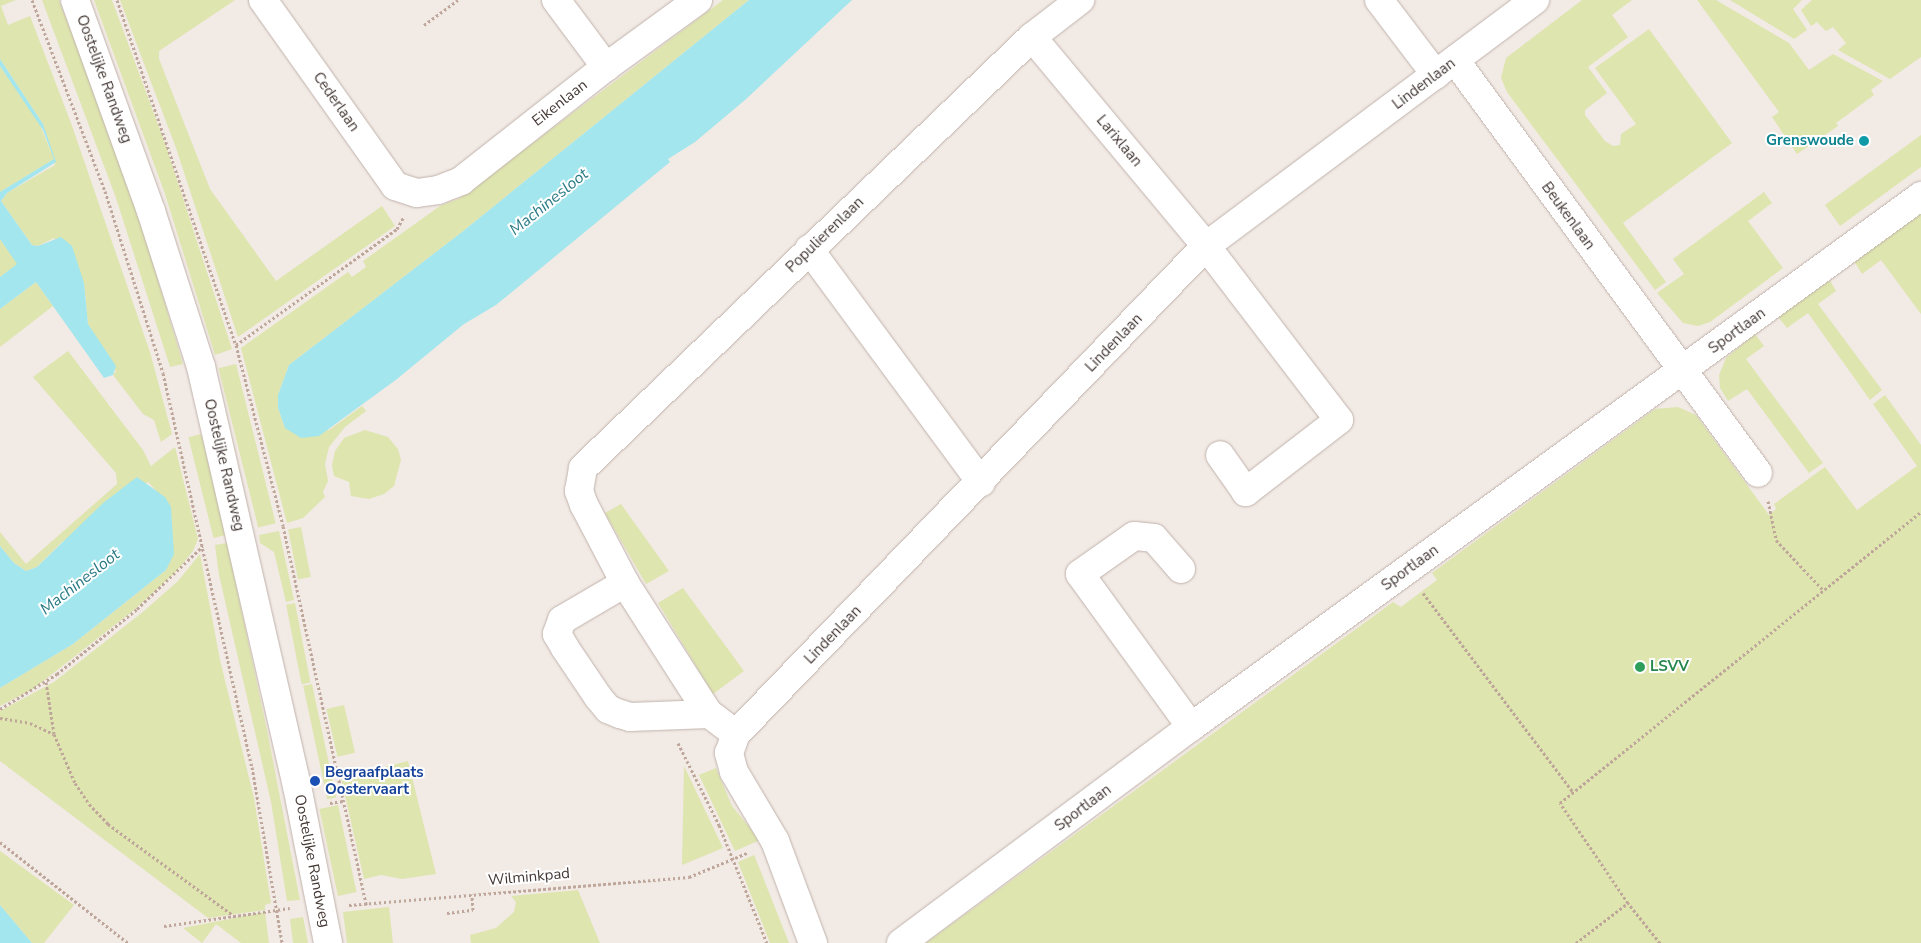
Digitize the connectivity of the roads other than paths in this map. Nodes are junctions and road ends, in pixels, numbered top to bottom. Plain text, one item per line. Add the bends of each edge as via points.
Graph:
1 (75, 0) edge
2 (263, 0) edge
3 (556, 0) edge
4 (698, 0) edge
5 (1080, 0) edge
6 (1379, 0) edge
7 (1535, 0) edge
8 (1032, 36) junction
9 (606, 67) junction
10 (1445, 68) junction
11 (417, 193) joint
12 (1921, 196) edge
13 (1206, 246) junction
14 (809, 250) junction
15 (1681, 372) junction
16 (1220, 455) dead end
17 (1758, 473) road end
18 (981, 482) junction
19 (1181, 570) dead end
20 (625, 582) junction
21 (709, 714) junction
22 (1191, 727) junction
23 (736, 734) junction
24 (328, 943) edge
25 (814, 943) edge
26 (901, 943) edge

1 - 24 street, Oostelijke Randweg via 151,211 201,367
2 - 11 street, Cederlaan via 394,186
3 - 9 street
4 - 9 street, Eikenlaan
5 - 8 street, Populierenlaan
6 - 10 street, Beukenlaan
7 - 10 street, Lindenlaan
8 - 13 street, Larixlaan
8 - 14 street, Populierenlaan
9 - 11 street, Eikenlaan via 461,181 438,190
10 - 13 street, Lindenlaan
10 - 15 street, Beukenlaan
12 - 15 street, Sportlaan
13 - 16 street, Larixlaan via 1339,420 1246,492
13 - 18 street, Lindenlaan
14 - 18 street
14 - 20 street, Populierenlaan via 589,461 580,478 584,505
15 - 17 street, Beukenlaan
15 - 22 street, Sportlaan
18 - 23 street, Lindenlaan
19 - 22 street via 1154,538 1134,536 1080,574
20 - 21 street
20 - 21 street via 562,620 558,634 608,709 630,717
21 - 23 street
22 - 26 street, Sportlaan
23 - 25 street via 730,753 734,772 775,841

